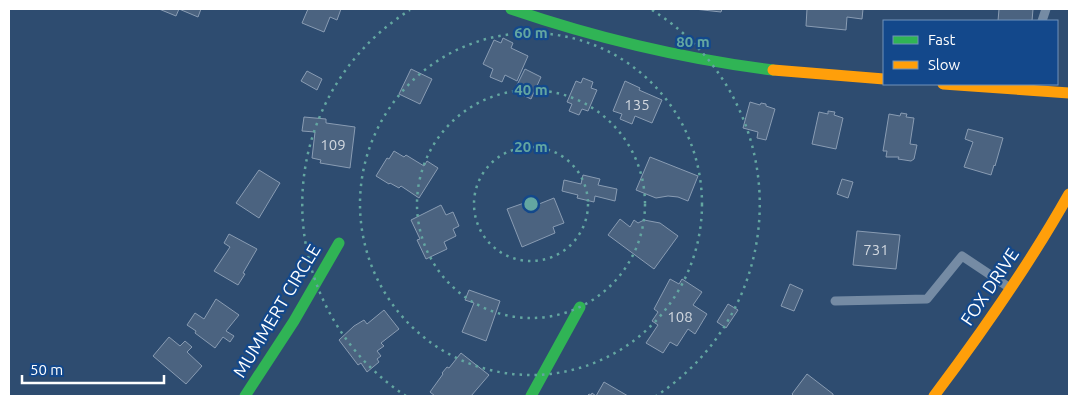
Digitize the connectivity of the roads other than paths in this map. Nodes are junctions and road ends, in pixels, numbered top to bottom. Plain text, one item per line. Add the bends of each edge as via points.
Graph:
1 (511, 9) edge
2 (883, 79) edge
3 (973, 85) edge
4 (1031, 87) edge
5 (1069, 93) edge
6 (1069, 194) edge
7 (339, 243) dead end
8 (1012, 290) junction
9 (835, 301) dead end
10 (580, 307) dead end
11 (245, 396) edge
12 (531, 396) edge
13 (934, 396) edge

1 - 2 street via 614,40 686,56 760,68
3 - 4 street
4 - 5 street
6 - 8 street, FOX DRIVE
7 - 11 street, MUMMERT CIRCLE via 278,350
8 - 9 lane via 962,256 926,299
8 - 13 street, FOX DRIVE
10 - 12 street

